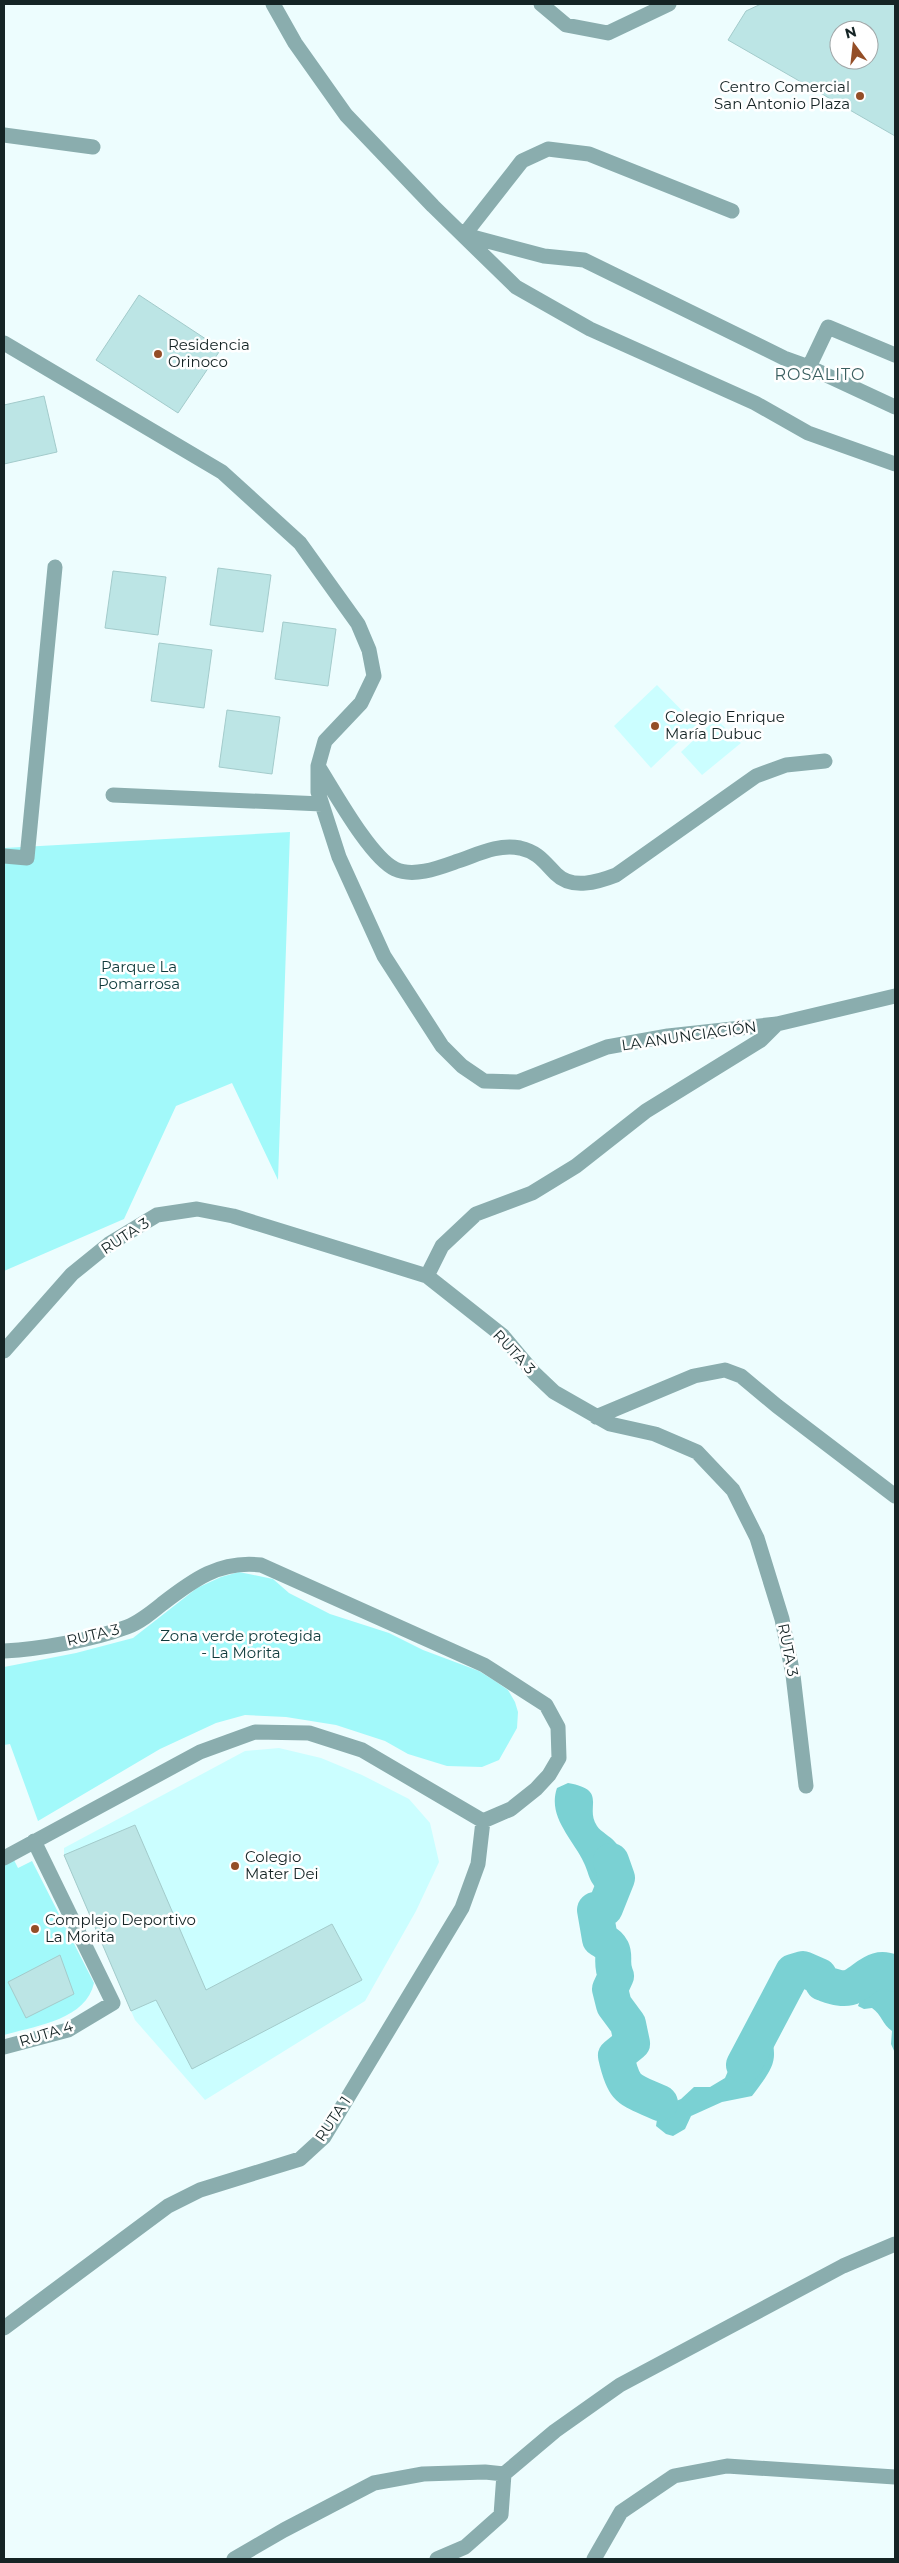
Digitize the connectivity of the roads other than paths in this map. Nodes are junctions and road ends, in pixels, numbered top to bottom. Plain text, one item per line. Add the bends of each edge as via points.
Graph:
1 (273, 4) edge
2 (541, 4) edge
3 (669, 4) edge
4 (4, 135) edge
5 (93, 147) dead end
6 (732, 211) dead end
7 (464, 235) junction
8 (4, 343) edge
9 (895, 355) edge
10 (809, 367) junction
11 (895, 408) edge
12 (895, 464) edge
13 (55, 567) dead end
14 (825, 760) dead end
15 (318, 766) junction
16 (113, 795) dead end
17 (322, 804) junction
18 (4, 856) edge
19 (895, 996) edge
20 (776, 1024) junction
21 (427, 1276) junction
22 (4, 1351) edge
23 (596, 1417) junction
24 (895, 1496) edge
25 (4, 1651) edge
26 (806, 1786) dead end
27 (484, 1820) junction
28 (34, 1842) junction
29 (4, 1858) edge
30 (4, 2047) edge
31 (895, 2244) edge
32 (4, 2328) edge
33 (504, 2474) junction
34 (895, 2477) edge
35 (234, 2559) edge
36 (437, 2559) edge
37 (594, 2559) edge

1 - 7 street via 295,43 346,115
2 - 3 street via 566,24 608,33
4 - 5 street
6 - 7 street via 589,154 548,149 522,161
7 - 10 street via 544,256 584,260 784,358
7 - 12 street via 516,287 590,329 756,402 808,432
8 - 15 street, LA ANUNCIACIÓN via 222,472 300,543 358,624 369,650 374,676 361,703 326,741
9 - 10 street via 828,327
10 - 11 street
13 - 18 street via 27,858
14 - 15 street via 767,771 742,785 616,875 597,883 572,883 557,875 533,851 501,846 437,869 396,869 376,853
15 - 17 street, LA ANUNCIACIÓN via 318,792
16 - 17 street
17 - 20 street, LA ANUNCIACIÓN via 339,857 384,956 442,1046 462,1066 484,1081 518,1082 607,1047 668,1036
19 - 20 street, LA ANUNCIACIÓN
20 - 21 street via 760,1040 646,1111 576,1166 532,1193 476,1214 442,1246
21 - 22 street, RUTA 3 via 233,1216 197,1209 156,1215 109,1244 72,1274
21 - 23 street, RUTA 3 via 502,1336 554,1392
23 - 24 street via 694,1376 725,1370 741,1376
23 - 26 street, RUTA 3 via 610,1424 655,1434 697,1452 733,1490 757,1538 782,1619 795,1683
25 - 27 street, RUTA 3 via 74,1640 127,1627 192,1582 226,1566 242,1563 261,1565 484,1665 546,1705 558,1727 559,1758 536,1789 511,1809
27 - 28 street via 362,1750 309,1733 255,1732 200,1752
27 - 32 street, RUTA 1 via 478,1864 462,1908 324,2137 300,2159 200,2190 168,2206
28 - 29 street
28 - 30 street, RUTA 4 via 113,2003 68,2030
31 - 33 street via 843,2266 620,2384
33 - 35 street via 424,2474 374,2483
33 - 36 street via 501,2515 465,2547
34 - 37 street via 727,2466 674,2476 622,2512

